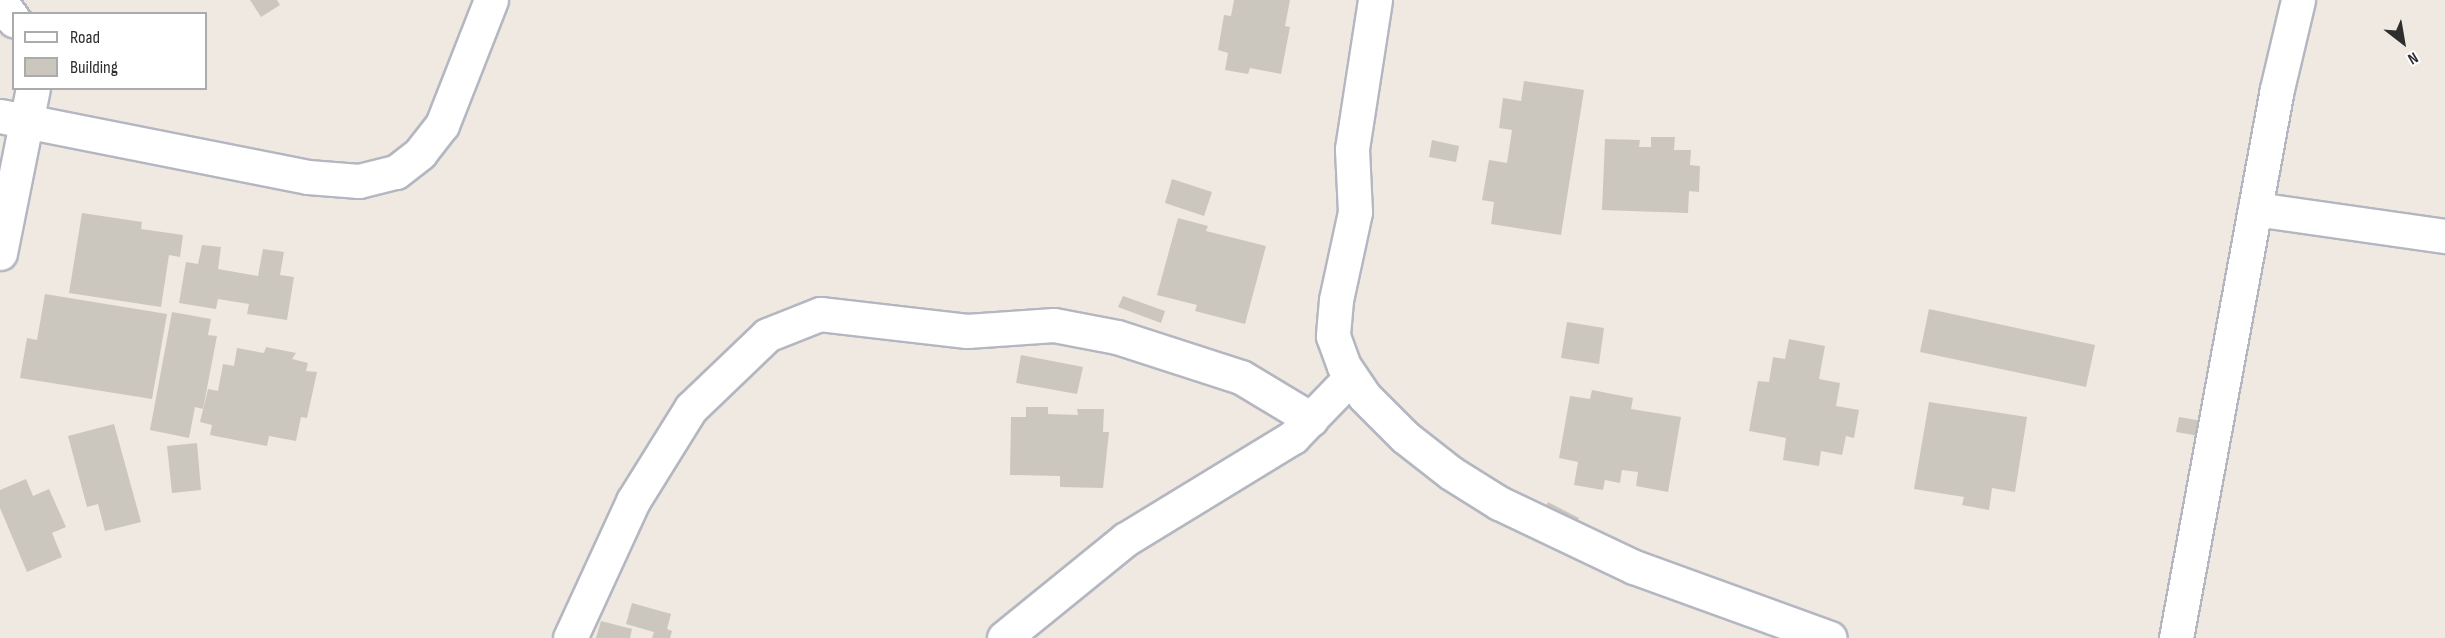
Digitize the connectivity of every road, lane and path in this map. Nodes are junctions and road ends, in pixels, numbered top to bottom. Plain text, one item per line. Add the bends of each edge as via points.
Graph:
1 (0, 0) edge
2 (491, 0) edge
3 (1375, 0) edge
4 (2298, 0) edge
5 (12, 17) edge
6 (32, 90) edge
7 (15, 118) edge
8 (2255, 209) junction
9 (2445, 236) edge
10 (0, 253) edge
11 (1351, 377) junction
12 (1311, 419) junction
13 (570, 638) edge
14 (1004, 638) edge
15 (1830, 638) edge
16 (2176, 638) edge

1 - 5 street
2 - 7 street via 442,125 420,153 396,172 359,181 308,177
3 - 11 street via 1352,149 1355,212 1336,300 1333,336
4 - 8 street
6 - 7 street
7 - 10 street
8 - 9 street
8 - 16 street
11 - 12 street
11 - 15 street via 1371,404 1405,437 1499,503 1635,567
12 - 13 street via 1241,377 1117,337 1054,325 967,332 820,314 767,335 691,408 633,501
12 - 14 street via 1268,456 1126,539

